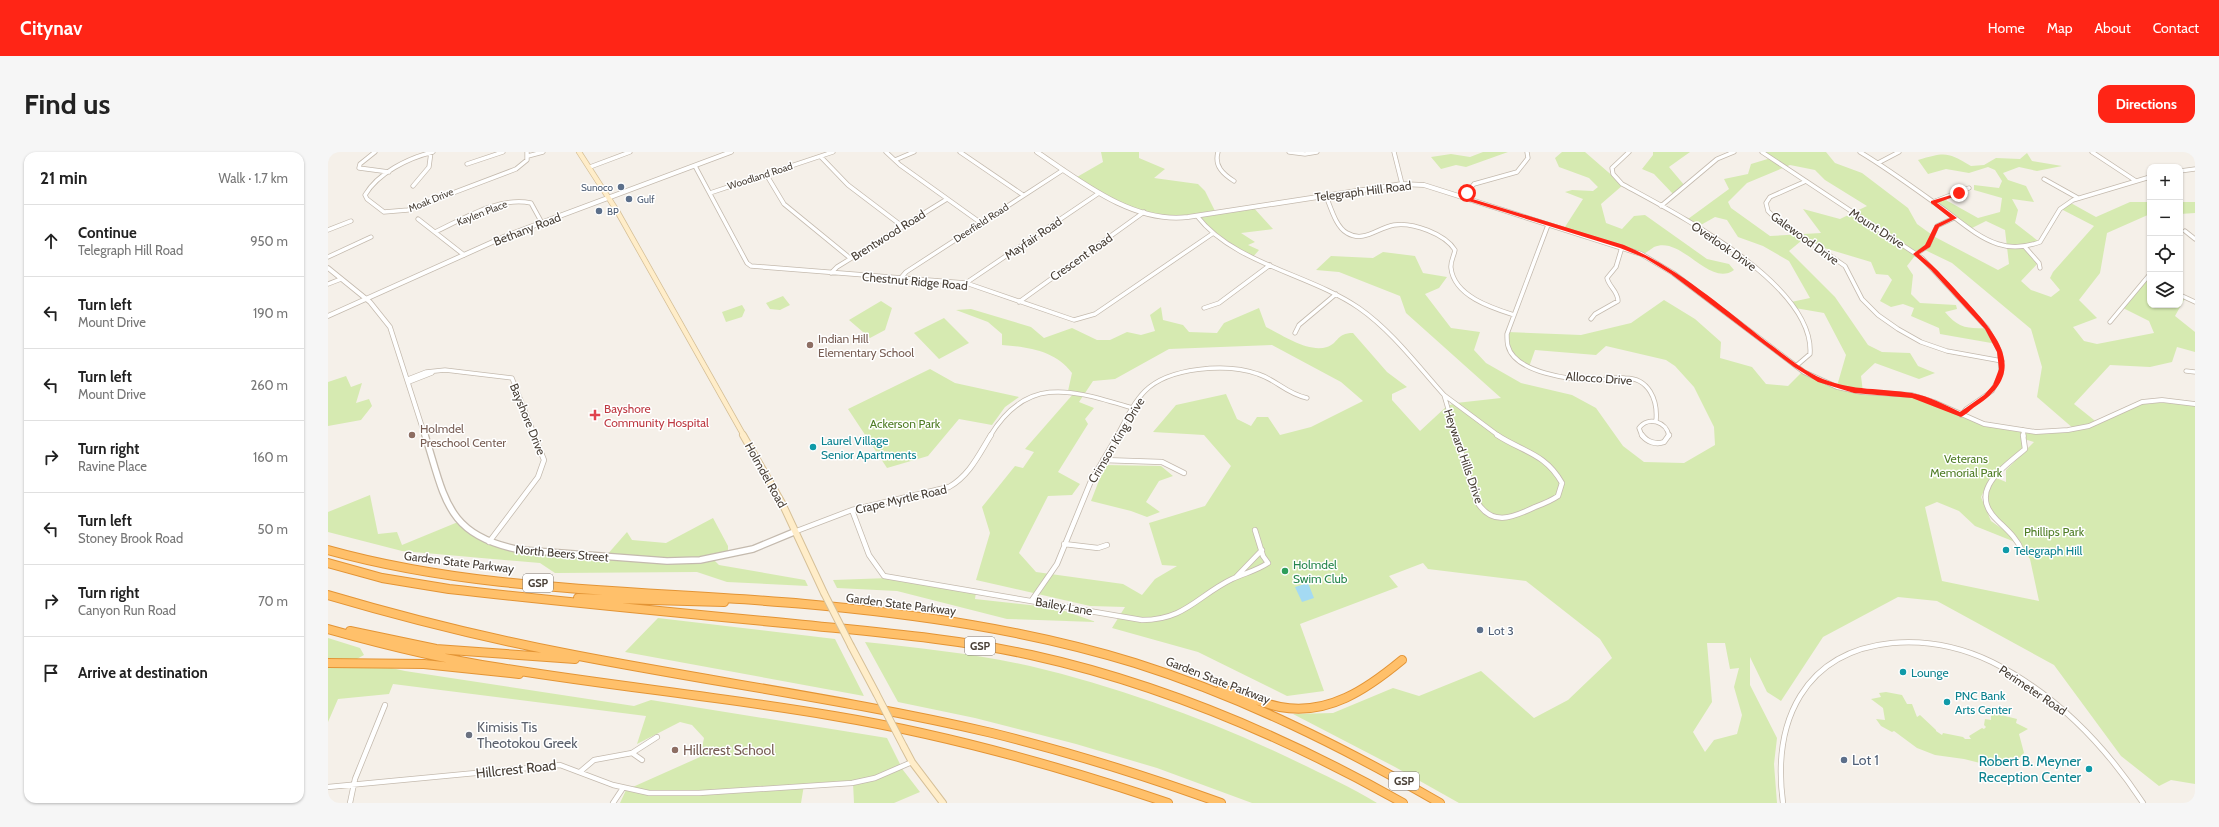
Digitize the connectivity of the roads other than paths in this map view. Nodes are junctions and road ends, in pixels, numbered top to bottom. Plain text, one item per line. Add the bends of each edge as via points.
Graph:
1 (331, 152) edge
2 (375, 152) edge
3 (432, 152) edge
4 (503, 152) edge
5 (543, 152) edge
6 (579, 152) edge
7 (630, 152) edge
8 (731, 152) edge
9 (833, 152) edge
10 (886, 152) edge
11 (914, 152) edge
12 (960, 152) edge
13 (1036, 152) edge
14 (1218, 152) edge
15 (1288, 152) edge
16 (1317, 152) edge
17 (1394, 152) edge
18 (1527, 152) edge
19 (1629, 152) edge
20 (1734, 152) edge
21 (1762, 152) edge
22 (1860, 152) edge
23 (1899, 152) edge
24 (2092, 152) edge
25 (328, 154) edge
26 (528, 154) edge
27 (718, 154) edge
28 (821, 157) junction
29 (895, 160) junction
30 (1878, 163) junction
31 (467, 164) dead end
32 (695, 166) junction
33 (590, 167) junction
34 (2195, 169) edge
35 (1064, 170) junction
36 (2183, 171) edge
37 (389, 172) junction
38 (766, 174) junction
39 (2147, 178) edge
40 (2044, 179) dead end
41 (1234, 181) dead end
42 (2136, 181) junction
43 (1804, 182) junction
44 (1402, 184) junction
45 (414, 186) dead end
46 (1969, 188) dead end
47 (1099, 192) junction
48 (710, 193) junction
49 (1024, 195) junction
50 (1326, 196) junction
51 (1463, 198) junction
52 (2078, 198) junction
53 (610, 199) junction
54 (947, 199) junction
55 (1933, 202) junction
56 (1661, 206) junction
57 (1144, 212) junction
58 (1197, 216) junction
59 (1954, 218) junction
60 (418, 219) dead end
61 (351, 221) dead end
62 (542, 223) junction
63 (981, 223) junction
64 (1548, 225) junction
65 (902, 226) junction
66 (328, 230) edge
67 (2185, 231) dead end
68 (435, 232) junction
69 (1212, 234) junction
70 (371, 237) dead end
71 (2195, 239) edge
72 (1622, 246) junction
73 (2025, 247) junction
74 (1916, 254) junction
75 (464, 255) junction
76 (328, 257) edge
77 (850, 258) junction
78 (1270, 265) junction
79 (328, 268) edge
80 (2040, 268) dead end
81 (831, 273) junction
82 (2147, 278) edge
83 (341, 279) junction
84 (900, 279) junction
85 (2145, 280) joint
86 (966, 283) junction
87 (328, 284) edge
88 (1336, 294) junction
89 (2183, 297) edge
90 (365, 299) junction
91 (2194, 301) edge
92 (1019, 302) junction
93 (1204, 308) dead end
94 (1514, 315) junction
95 (328, 316) edge
96 (1591, 320) dead end
97 (2110, 322) dead end
98 (1295, 333) dead end
99 (2002, 361) junction
100 (1796, 366) junction
101 (2186, 371) dead end
102 (2195, 372) edge
103 (408, 381) junction
104 (1444, 395) junction
105 (1306, 398) dead end
106 (2195, 404) edge
107 (1133, 408) junction
108 (1961, 415) junction
109 (1656, 421) junction
110 (2023, 430) junction
111 (1103, 460) junction
112 (1184, 473) dead end
113 (852, 510) junction
114 (1255, 530) dead end
115 (794, 532) junction
116 (489, 542) junction
117 (1064, 544) junction
118 (1107, 545) dead end
119 (328, 550) edge
120 (1262, 550) junction
121 (2022, 551) dead end
122 (328, 563) edge
123 (1232, 579) junction
124 (328, 595) edge
125 (529, 597) junction
126 (750, 600) junction
127 (1032, 600) junction
128 (328, 628) edge
129 (1402, 660) dead end
130 (328, 663) edge
131 (622, 663) junction
132 (553, 675) junction
133 (1204, 686) junction
134 (385, 705) dead end
135 (657, 737) dead end
136 (632, 753) junction
137 (642, 760) dead end
138 (912, 762) junction
139 (581, 771) junction
140 (353, 786) junction
141 (328, 787) edge
142 (623, 788) junction
143 (350, 803) edge
144 (613, 803) edge
145 (943, 803) edge
146 (1168, 803) edge
147 (1221, 803) edge
148 (1403, 803) edge
149 (1440, 803) edge
150 (1783, 803) edge
151 (2143, 803) edge

1 - 25 street
2 - 37 street via 359,167
3 - 37 street, Moak Drive via 409,159
3 - 45 street via 429,167
4 - 31 street
5 - 26 street, Moak Drive
6 - 33 main road, Holmdel Road
7 - 33 street
8 - 27 street, Bethany Road
9 - 28 street, Woodland Road
10 - 29 street
11 - 29 street
12 - 49 street
13 - 35 street, Telegraph Hill Road
14 - 41 street via 1217,164 1225,176
15 - 16 street
17 - 44 street
18 - 51 street via 1528,158 1517,172 1474,184
19 - 56 street, Overlook Drive via 1612,166 1612,172 1624,186
20 - 56 street via 1717,159
21 - 43 street, Mount Drive
22 - 30 street
23 - 30 street
24 - 42 street
26 - 37 street, Moak Drive via 525,164 514,170 397,212 381,211 365,197 368,190
27 - 32 street, Bethany Road
28 - 38 street, Woodland Road
28 - 65 street via 848,185
29 - 54 street
30 - 55 street
32 - 48 street, Chestnut Ridge Road
32 - 53 street, Bethany Road
33 - 53 main road, Holmdel Road
34 - 36 street
35 - 47 street, Telegraph Hill Road
35 - 49 street, Deerfield Road
38 - 48 street, Woodland Road
38 - 77 street via 784,204
39 - 42 street
40 - 52 street
42 - 52 street
43 - 74 street, Mount Drive
43 - 99 street, Galewood Drive via 1770,197 1766,203 1768,211 1845,266 1859,295 1878,315 1909,336 1934,347 1963,356
44 - 50 street, Telegraph Hill Road
44 - 51 street, Telegraph Hill Road via 1418,184
46 - 55 street
47 - 57 street, Telegraph Hill Road
47 - 86 street, Mayfair Road
48 - 81 street, Chestnut Ridge Road via 749,265
49 - 63 street, Deerfield Road
50 - 58 street, Telegraph Hill Road
50 - 94 street via 1342,229 1350,235 1368,236 1389,226 1402,224 1448,241 1455,250 1451,268 1458,284 1484,304
51 - 64 street, Telegraph Hill Road
52 - 73 street via 2060,210 2040,242
53 - 62 street, Bethany Road
53 - 115 main road, Holmdel Road via 782,503
54 - 63 street
54 - 65 street, Brentwood Road
55 - 59 street
56 - 100 street, Overlook Drive via 1694,224 1754,266 1786,296 1804,324 1812,346 1810,354
57 - 58 street, Telegraph Hill Road via 1166,218
57 - 92 street, Crescent Road
58 - 69 street, Heyward Hills Drive
59 - 73 street via 1990,241 2007,246
59 - 74 street via 1937,226 1928,246
60 - 68 street
61 - 66 street
62 - 68 street, Kaylen Place via 530,204 516,201 489,209
62 - 75 street, Bethany Road
63 - 84 street, Deerfield Road via 906,272
64 - 72 street, Telegraph Hill Road
64 - 94 street, Allocco Drive
65 - 77 street, Brentwood Road
67 - 71 street
68 - 75 street
69 - 78 street, Heyward Hills Drive via 1236,250
69 - 92 street, Chestnut Ridge Road via 1086,318 1070,319
70 - 76 street
72 - 96 street via 1616,267 1607,278 1618,295 1618,301 1595,314
72 - 100 street, Telegraph Hill Road via 1664,267
73 - 80 street via 2040,263
74 - 99 street, Mount Drive via 1987,328 1998,345
75 - 90 street, Bethany Road
77 - 81 street, Brentwood Road
78 - 88 street, Heyward Hills Drive
78 - 93 street via 1219,303
79 - 83 street, North Beers Street
81 - 84 street, Chestnut Ridge Road
82 - 85 street
83 - 87 street
83 - 90 street, North Beers Street
84 - 86 street, Chestnut Ridge Road
85 - 97 street
86 - 92 street, Chestnut Ridge Road
88 - 98 street via 1299,325
88 - 104 street, Heyward Hills Drive via 1377,322
89 - 91 street
90 - 95 street, Bethany Road
90 - 103 street, North Beers Street via 390,327
94 - 109 street, Allocco Drive via 1507,334 1507,343 1510,352 1521,362 1540,371 1573,377 1594,380 1626,378 1640,382 1653,394
99 - 108 street, Mount Drive via 2001,374 1996,386
100 - 108 street, Telegraph Hill Road via 1815,378 1837,387 1861,392 1912,395
101 - 102 street
103 - 116 street, North Beers Street via 449,510 456,520
103 - 116 street, Bayshore Drive via 445,370 512,378 542,449 544,460 538,476
104 - 104 street, Heyward Hills Drive via 1504,438 1544,458 1562,483 1560,494 1513,518 1499,518 1483,510 1476,500
105 - 107 street, Crimson King Drive via 1293,395 1260,374 1203,368 1170,375 1155,383 1144,392
106 - 110 street, Telegraph Hill Road via 2162,400 2142,402 2081,428 2054,432
107 - 111 street, Crimson King Drive
107 - 113 street, Crape Myrtle Road via 1064,390 1034,394 1019,401 1007,412 965,477 955,486
108 - 110 street, Telegraph Hill Road via 1991,426
109 - 109 street via 1669,433 1667,441 1661,443 1646,440 1639,430 1642,424
110 - 121 street via 2025,449 1995,477 1986,490 1984,500 1990,513 2015,538
111 - 112 street via 1162,462
111 - 117 street, Crimson King Drive
113 - 115 street, Crape Myrtle Road
113 - 127 street, Bailey Lane via 873,563 884,576
114 - 120 street, Bailey Lane
115 - 116 street, North Beers Street via 748,550 716,558 684,561 522,550
115 - 138 main road, Holmdel Road, bridge
117 - 118 street via 1098,548
117 - 127 street, Crimson King Drive via 1057,564
119 - 126 highway, Garden State Parkway / GSP via 375,563 448,575
120 - 123 street
120 - 123 street, Bailey Lane via 1268,563 1264,568
122 - 125 highway, GSP via 416,584
123 - 127 street, Bailey Lane via 1176,616 1159,620 1142,620
124 - 131 highway via 455,630
125 - 126 highway via 715,602
125 - 148 highway, GSP via 918,637 1051,660 1143,686 1237,720 1313,754
126 - 133 highway, Garden State Parkway / GSP via 872,611 1009,632 1116,657
128 - 131 highway via 436,649
128 - 132 highway via 440,657
129 - 133 highway via 1354,695 1330,705 1310,709 1280,707 1234,692
130 - 132 highway via 424,664 508,674
131 - 147 highway via 992,733 1120,769
132 - 146 highway via 787,708 918,732 1049,764
133 - 149 highway, Garden State Parkway / GSP via 1331,742
134 - 140 street
135 - 136 street
136 - 137 street
136 - 139 street via 594,760
138 - 142 street, Hillcrest Road via 875,778 852,783 649,794
138 - 145 main road, Holmdel Road
139 - 140 street, Hillcrest Road via 560,764
139 - 142 street, Hillcrest Road
140 - 141 street, Hillcrest Road
140 - 143 street
142 - 144 street
150 - 151 street, Perimeter Road via 1781,771 1784,738 1795,706 1815,675 1832,659 1851,651 1878,643 1909,642 1946,647 1978,657 2010,672 2036,689 2096,739 2123,772

